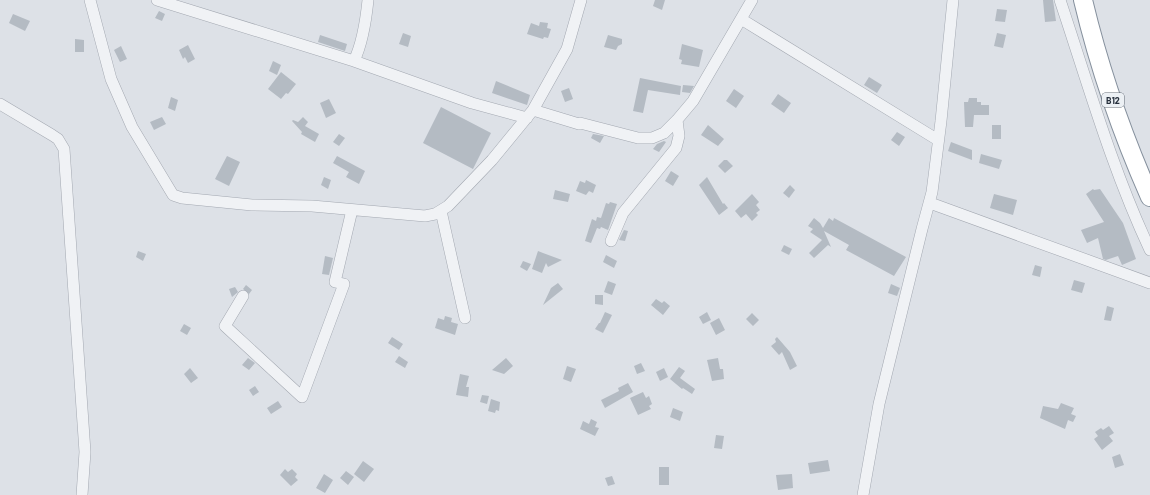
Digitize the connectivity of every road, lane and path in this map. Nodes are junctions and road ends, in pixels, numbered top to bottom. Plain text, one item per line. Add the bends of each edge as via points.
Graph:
1 (90, 0) edge
2 (157, 0) edge
3 (368, 0) edge
4 (581, 0) edge
5 (752, 0) edge
6 (953, 0) edge
7 (1060, 0) edge
8 (1083, 0) edge
9 (741, 19) junction
10 (1094, 44) junction
11 (1078, 51) junction
12 (354, 61) junction
13 (0, 104) edge
14 (530, 114) junction
15 (677, 120) junction
16 (938, 140) junction
17 (1150, 197) edge
18 (930, 203) junction
19 (352, 210) junction
20 (441, 211) junction
21 (611, 241) dead end
22 (1150, 250) edge
23 (1150, 283) edge
24 (243, 296) dead end
25 (465, 318) dead end
26 (82, 495) edge
27 (863, 495) edge

1 - 19 street via 111,79 132,127 173,195 252,205
2 - 12 street
3 - 12 street via 359,52
4 - 14 street via 567,49
5 - 9 street
6 - 16 street
7 - 11 street
8 - 10 highway, B12
9 - 15 street via 693,101
9 - 16 street
10 - 11 street
10 - 17 highway, B12 via 1120,124
11 - 22 street via 1102,131
12 - 14 street via 472,103
13 - 26 street via 58,139 66,156 85,452
14 - 15 street via 647,139 664,132
14 - 20 street via 482,171
15 - 21 street via 679,136 676,148 623,213
16 - 18 street
18 - 23 street
18 - 27 street via 879,404
19 - 20 street via 426,216
19 - 24 street via 335,282 344,284 302,397 225,326
20 - 25 street

